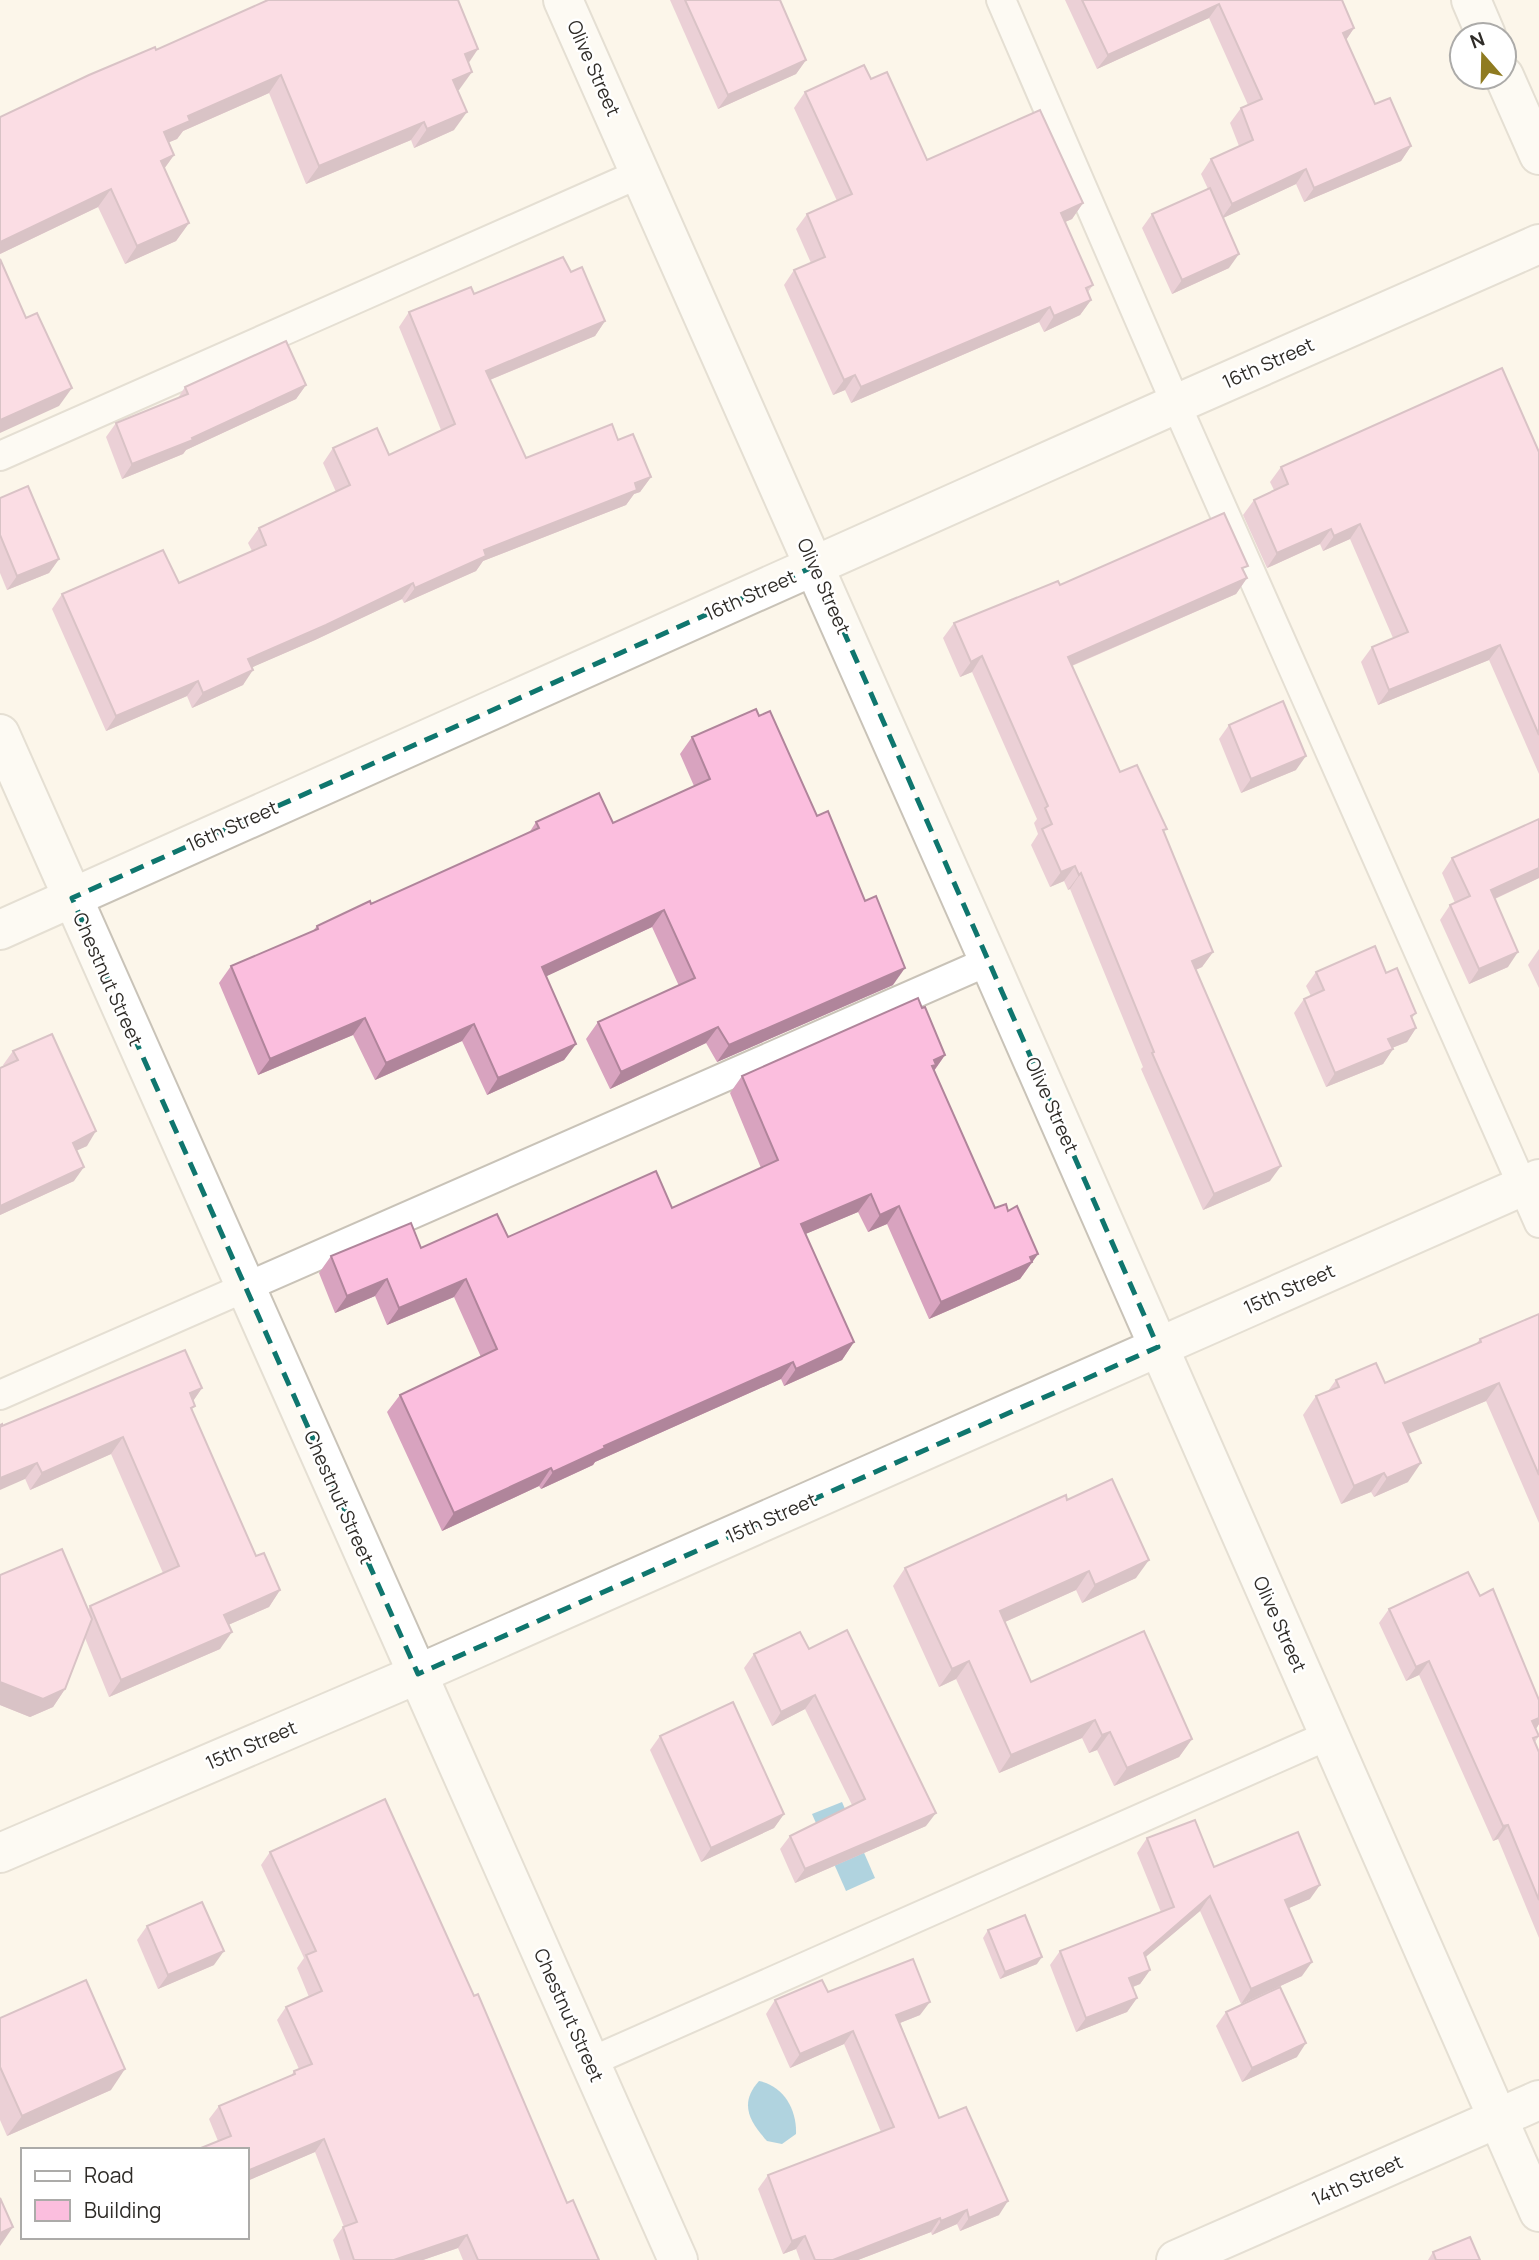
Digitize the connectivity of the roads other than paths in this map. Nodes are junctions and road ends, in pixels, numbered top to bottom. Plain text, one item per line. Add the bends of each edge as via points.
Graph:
1 (563, 0) edge
2 (1001, 0) edge
3 (1471, 0) edge
4 (1480, 21) edge
5 (1511, 91) edge
6 (1539, 155) edge
7 (640, 173) junction
8 (1539, 244) edge
9 (1176, 404) junction
10 (0, 456) edge
11 (815, 566) junction
12 (0, 734) edge
13 (72, 898) junction
14 (0, 930) edge
15 (989, 961) junction
16 (1531, 1182) edge
17 (1539, 1223) edge
18 (246, 1288) junction
19 (1158, 1347) junction
20 (0, 1395) edge
21 (418, 1674) junction
22 (1329, 1735) junction
23 (0, 1853) edge
24 (590, 2062) junction
25 (1539, 2100) edge
26 (1497, 2119) junction
27 (1539, 2211) edge
28 (678, 2260) edge
29 (1176, 2260) edge

1 - 7 street, Olive Street
2 - 9 lane
3 - 4 street
5 - 6 street
7 - 10 lane
7 - 11 street, Olive Street
8 - 9 street, 16th Street
9 - 11 street, 16th Street
9 - 16 lane
11 - 13 street, 16th Street
11 - 15 street, Olive Street
12 - 13 street, Chestnut Street
13 - 14 street, 16th Street
13 - 18 street, Chestnut Street
15 - 18 lane
15 - 19 street, Olive Street
16 - 17 lane
16 - 19 street, 15th Street
18 - 20 lane
18 - 21 street, Chestnut Street
19 - 21 street, 15th Street
19 - 22 street, Olive Street
21 - 23 street, 15th Street
21 - 24 street, Chestnut Street
22 - 24 lane
22 - 26 street, Olive Street
24 - 28 street, Chestnut Street
25 - 26 street, 14th Street
26 - 27 street, Olive Street
26 - 29 street, 14th Street

